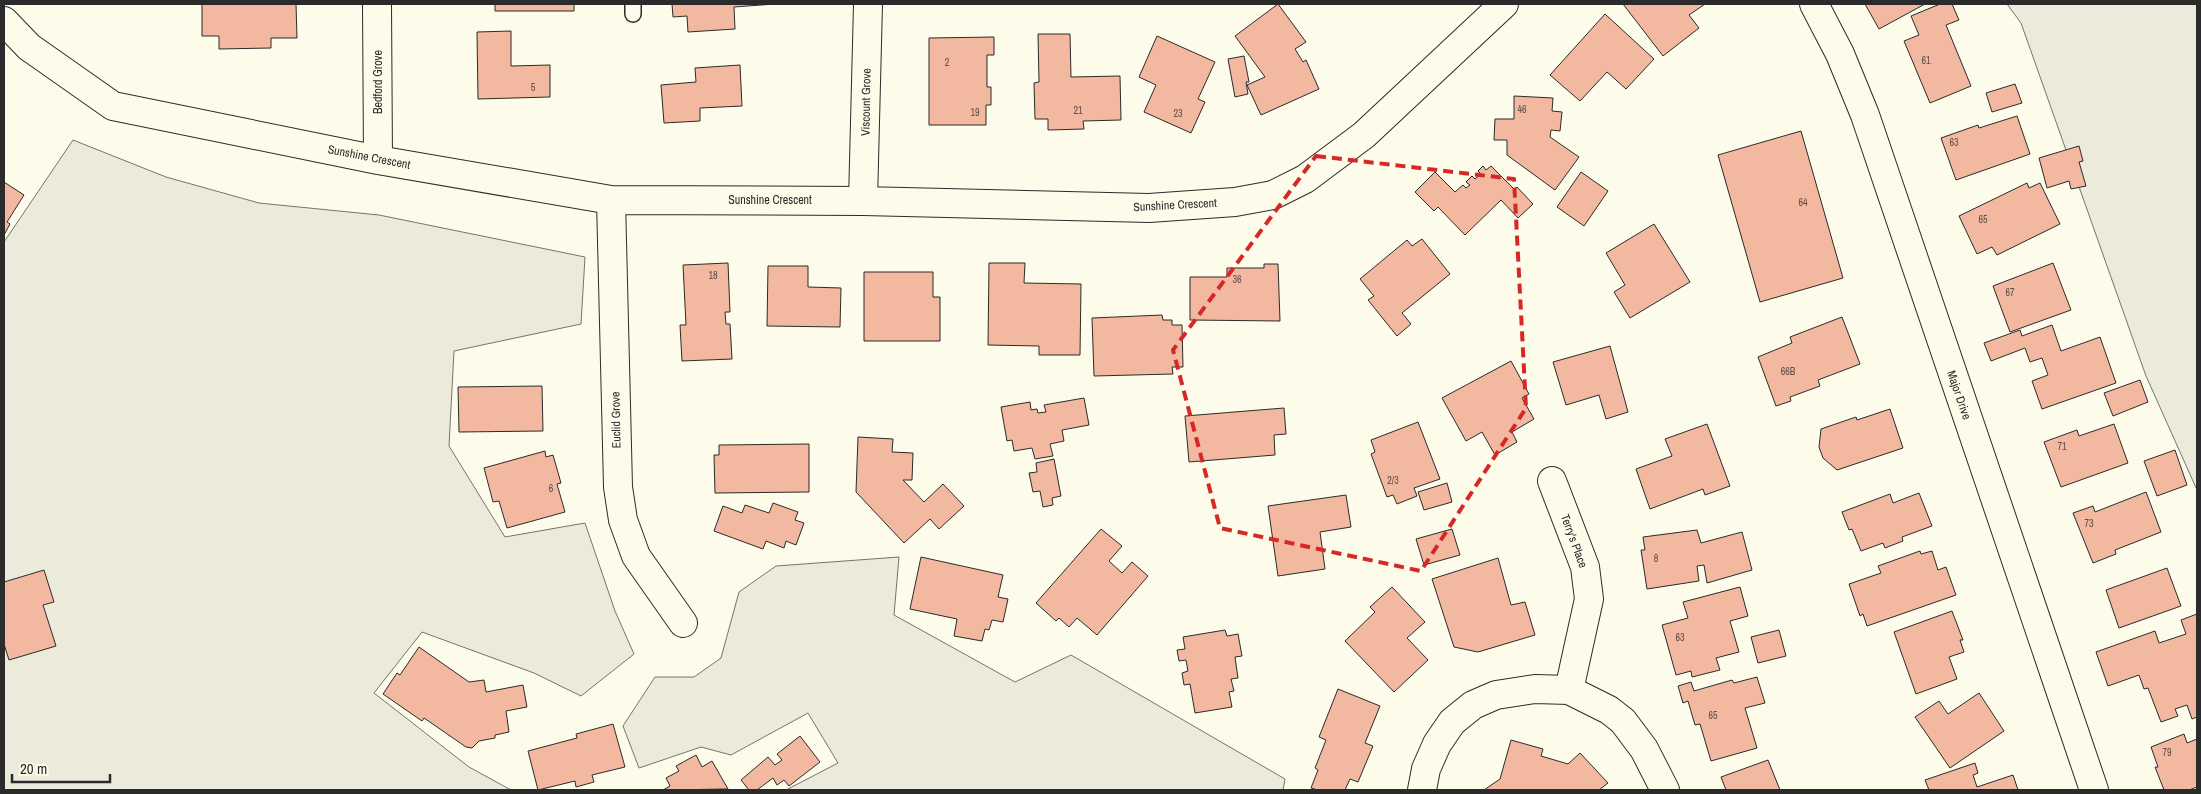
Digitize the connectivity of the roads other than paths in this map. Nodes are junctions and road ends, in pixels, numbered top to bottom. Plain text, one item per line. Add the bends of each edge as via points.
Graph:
1 (378, 4) edge
2 (868, 4) edge
3 (1504, 4) edge
4 (1814, 4) edge
5 (4, 20) edge
6 (378, 160) junction
7 (612, 200) junction
8 (863, 201) junction
9 (1552, 481) dead end
10 (683, 623) dead end
11 (1569, 690) junction
12 (1422, 790) edge
13 (1665, 790) edge
14 (2094, 790) edge

1 - 6 street, Bedford Grove
2 - 8 street, Viscount Grove
3 - 8 street, Sunshine Crescent via 1364,135 1305,179 1273,195 1235,202 1150,208
4 - 14 street, Major Drive via 1840,54 1865,115
5 - 6 street, Sunshine Crescent via 30,47 113,106
6 - 7 street, Sunshine Crescent
7 - 8 street, Sunshine Crescent
7 - 10 street, Euclid Grove via 618,487 623,520 636,556
9 - 11 street, Terry's Place via 1585,567 1589,599
11 - 12 street via 1514,691 1473,705 1452,722 1437,744 1426,769
11 - 13 street via 1609,710 1623,721 1644,749

